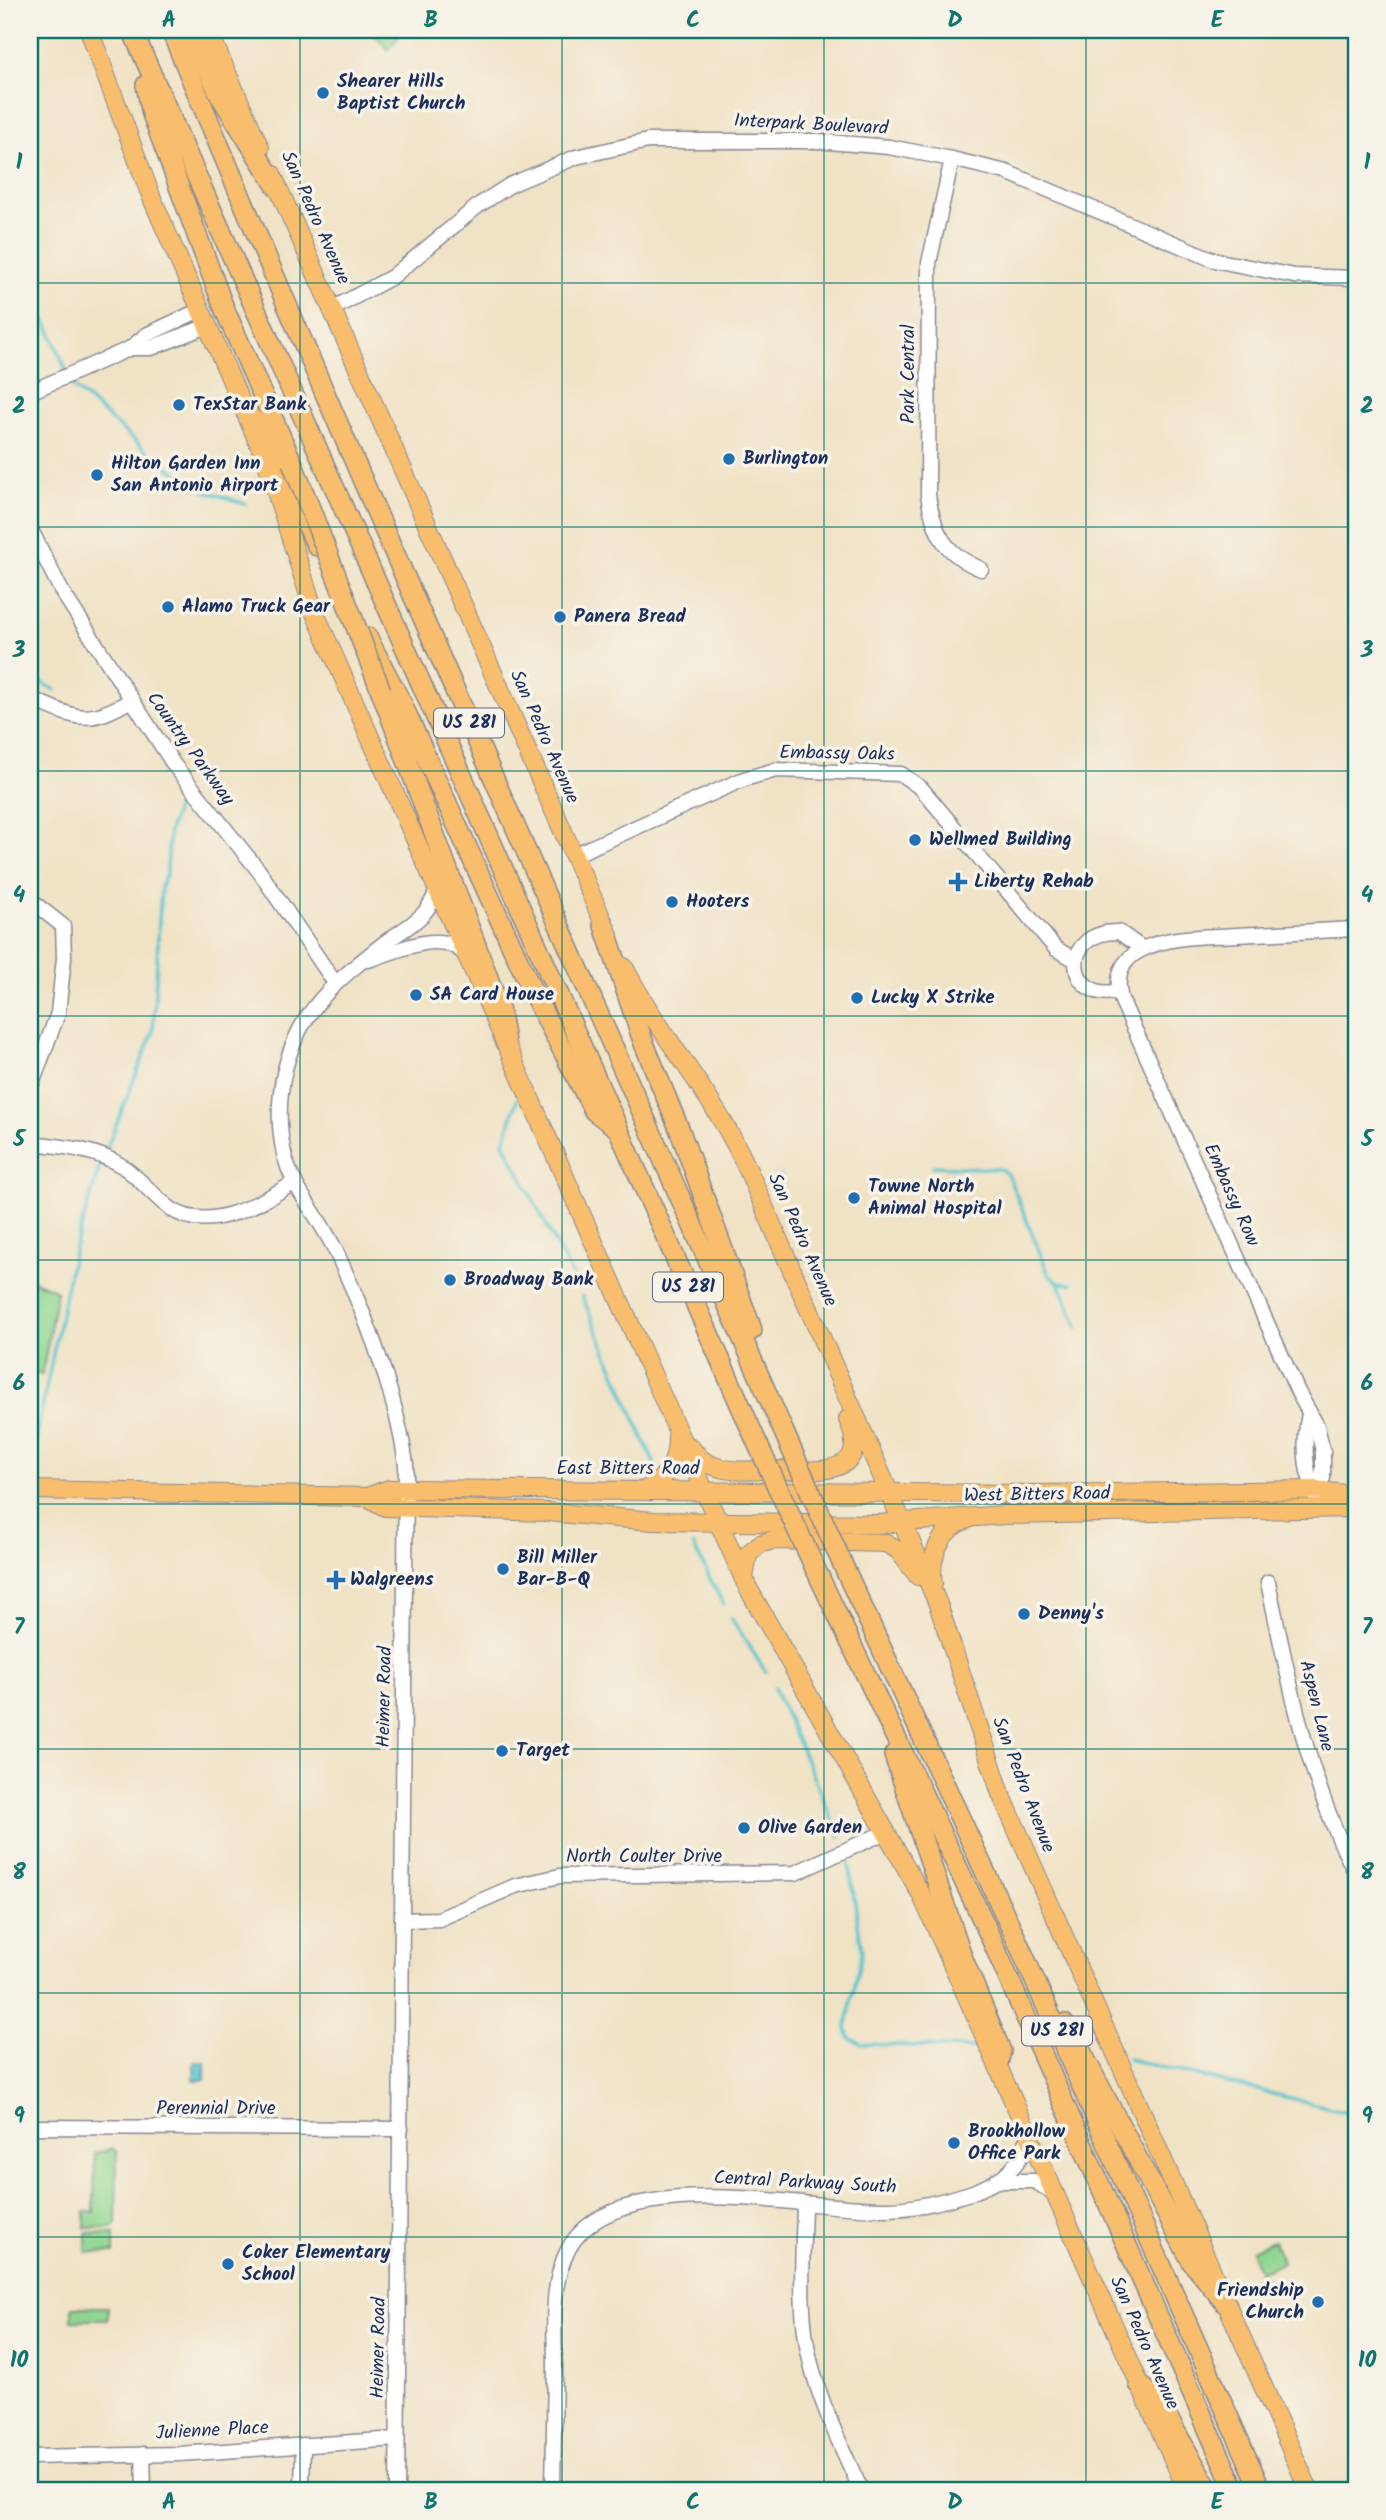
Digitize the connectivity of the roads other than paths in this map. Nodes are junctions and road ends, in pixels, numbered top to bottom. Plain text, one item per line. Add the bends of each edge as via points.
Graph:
1 (89, 30) edge
2 (171, 30) edge
3 (189, 30) edge
4 (208, 30) edge
5 (134, 34) edge
6 (952, 159) junction
7 (277, 187) junction
8 (1356, 278) edge
9 (332, 309) junction
10 (204, 318) junction
11 (30, 392) edge
12 (246, 412) junction
13 (30, 528) edge
14 (981, 569) dead end
15 (30, 698) edge
16 (131, 700) junction
17 (574, 855) junction
18 (437, 889) junction
19 (30, 900) edge
20 (603, 923) junction
21 (1356, 929) edge
22 (1143, 949) junction
23 (468, 958) junction
24 (1076, 960) junction
25 (367, 961) junction
26 (335, 983) junction
27 (1119, 991) junction
28 (505, 1042) junction
29 (30, 1089) edge
30 (618, 1129) junction
31 (30, 1143) edge
32 (295, 1182) junction
33 (846, 1391) junction
34 (775, 1412) junction
35 (678, 1432) junction
36 (406, 1489) junction
37 (647, 1489) junction
38 (30, 1490) edge
39 (704, 1490) junction
40 (1317, 1490) junction
41 (890, 1493) junction
42 (1356, 1496) edge
43 (367, 1497) junction
44 (406, 1508) junction
45 (1356, 1508) edge
46 (1316, 1511) junction
47 (974, 1517) junction
48 (718, 1522) junction
49 (903, 1522) junction
50 (744, 1581) junction
51 (1268, 1582) dead end
52 (938, 1604) junction
53 (881, 1707) junction
54 (887, 1832) junction
55 (1356, 1874) edge
56 (402, 1920) junction
57 (1042, 1996) junction
58 (998, 2063) junction
59 (30, 2127) edge
60 (401, 2129) junction
61 (1028, 2132) junction
62 (1000, 2181) junction
63 (1055, 2194) junction
64 (804, 2205) junction
65 (1227, 2305) junction
66 (1139, 2384) junction
67 (397, 2439) junction
68 (303, 2445) junction
69 (143, 2454) junction
70 (30, 2457) edge
71 (144, 2490) edge
72 (302, 2490) edge
73 (397, 2490) edge
74 (554, 2490) edge
75 (861, 2490) edge
76 (1187, 2490) edge
77 (1209, 2490) edge
78 (1235, 2490) edge
79 (1261, 2490) edge
80 (1309, 2490) edge

1 - 10 main road, San Pedro Avenue via 144,178
2 - 34 highway, US 281 via 410,587
3 - 7 highway via 221,97
4 - 7 main road, San Pedro Avenue
5 - 28 highway, bridge via 152,114 192,225 292,462 381,691 499,1007
5 - 30 highway, US 281
6 - 8 street, Interpark Boulevard via 1017,177 1214,260 1294,276
6 - 9 street, Interpark Boulevard via 889,147 817,141 648,141 611,147 576,156 510,185 392,277
6 - 14 street, Park Central via 929,263 928,495 934,525 945,546 961,561
7 - 9 main road, San Pedro Avenue
9 - 17 main road, San Pedro Avenue
10 - 11 street via 146,335 131,348
10 - 12 main road, San Pedro Avenue
12 - 18 main road, San Pedro Avenue via 314,611
12 - 30 highway via 263,432 304,521 396,692 535,998 594,1111
13 - 16 street, Country Parkway via 61,590
15 - 16 street via 97,718
16 - 26 street, Country Parkway via 174,765 260,871
17 - 20 main road, San Pedro Avenue
17 - 24 street, Embassy Oaks via 744,779 776,770 901,774 921,788 1056,948
18 - 23 main road, San Pedro Avenue
18 - 25 street, Heimer Road via 421,919
19 - 29 street via 63,926 64,958 58,1013
20 - 33 main road, San Pedro Avenue via 638,994 729,1130
20 - 34 highway via 749,1320
21 - 22 street via 1181,938
22 - 24 street via 1119,932 1105,932 1092,935 1080,946
22 - 27 street via 1123,965
23 - 25 street, Heimer Road via 459,947 439,941
23 - 28 main road, San Pedro Avenue
24 - 27 street, Embassy Oaks via 1078,976 1088,989
25 - 26 street, Heimer Road
26 - 32 street, Heimer Road via 302,1025 283,1078 282,1130
27 - 40 street, Embassy Row via 1317,1426 1323,1451 1323,1478
28 - 35 main road, San Pedro Avenue
30 - 53 highway, US 281, bridge
31 - 32 street via 93,1153 122,1166 169,1208 192,1216 249,1210
32 - 36 street, Heimer Road via 340,1258 391,1392 400,1421
33 - 35 main road via 843,1410 854,1446 845,1463 833,1470 721,1469 702,1460
33 - 41 main road, San Pedro Avenue
34 - 57 highway, US 281, bridge
35 - 37 main road via 673,1465
35 - 39 main road, San Pedro Avenue
36 - 37 main road, East Bitters Road
36 - 43 main road, East Bitters Road
36 - 44 street, Heimer Road
37 - 39 main road, East Bitters Road
38 - 43 main road, East Bitters Road
39 - 41 main road, East Bitters Road
39 - 48 main road, San Pedro Avenue
40 - 41 main road, West Bitters Road
40 - 42 main road, West Bitters Road
40 - 46 street, Embassy Row
41 - 49 main road, San Pedro Avenue
43 - 44 main road, East Bitters Road via 385,1507
44 - 48 main road, East Bitters Road
44 - 56 street, Heimer Road
45 - 46 main road, West Bitters Road
46 - 47 main road, West Bitters Road
47 - 49 main road, West Bitters Road
47 - 52 main road via 954,1526 936,1549 932,1574
48 - 49 main road, West Bitters Road
48 - 50 main road, San Pedro Avenue
49 - 52 main road, San Pedro Avenue
50 - 52 main road via 748,1554 769,1541 878,1542 900,1552
50 - 54 main road, San Pedro Avenue
51 - 55 street, Aspen Lane via 1302,1738 1332,1824
52 - 65 main road, San Pedro Avenue via 1001,1794
53 - 58 highway via 955,1939 1001,2052
53 - 78 highway, US 281 via 985,1925
54 - 56 street, North Coulter Drive via 795,1873 560,1876 516,1886 439,1919
54 - 58 main road, San Pedro Avenue via 921,1894
56 - 60 street, Heimer Road
57 - 65 highway via 1073,2034 1192,2262
57 - 79 highway, US 281
58 - 61 main road, San Pedro Avenue
59 - 60 street, Perennial Drive
60 - 67 street, Heimer Road
61 - 62 street via 1021,2158
61 - 63 main road, San Pedro Avenue
62 - 63 street, Central Parkway South via 1034,2181
62 - 64 street, Central Parkway South via 949,2199 892,2209
63 - 66 main road, San Pedro Avenue
64 - 74 street, Central Parkway South via 753,2196 657,2202 612,2213 580,2234 564,2259 555,2292
64 - 75 street via 803,2292 809,2358 830,2421
65 - 80 main road, San Pedro Avenue
66 - 76 main road, San Pedro Avenue
66 - 77 highway via 1162,2408
67 - 68 street, Julienne Place
67 - 73 street, Heimer Road
68 - 69 street, Julienne Place
68 - 72 street
69 - 70 street, Julienne Place
69 - 71 street

